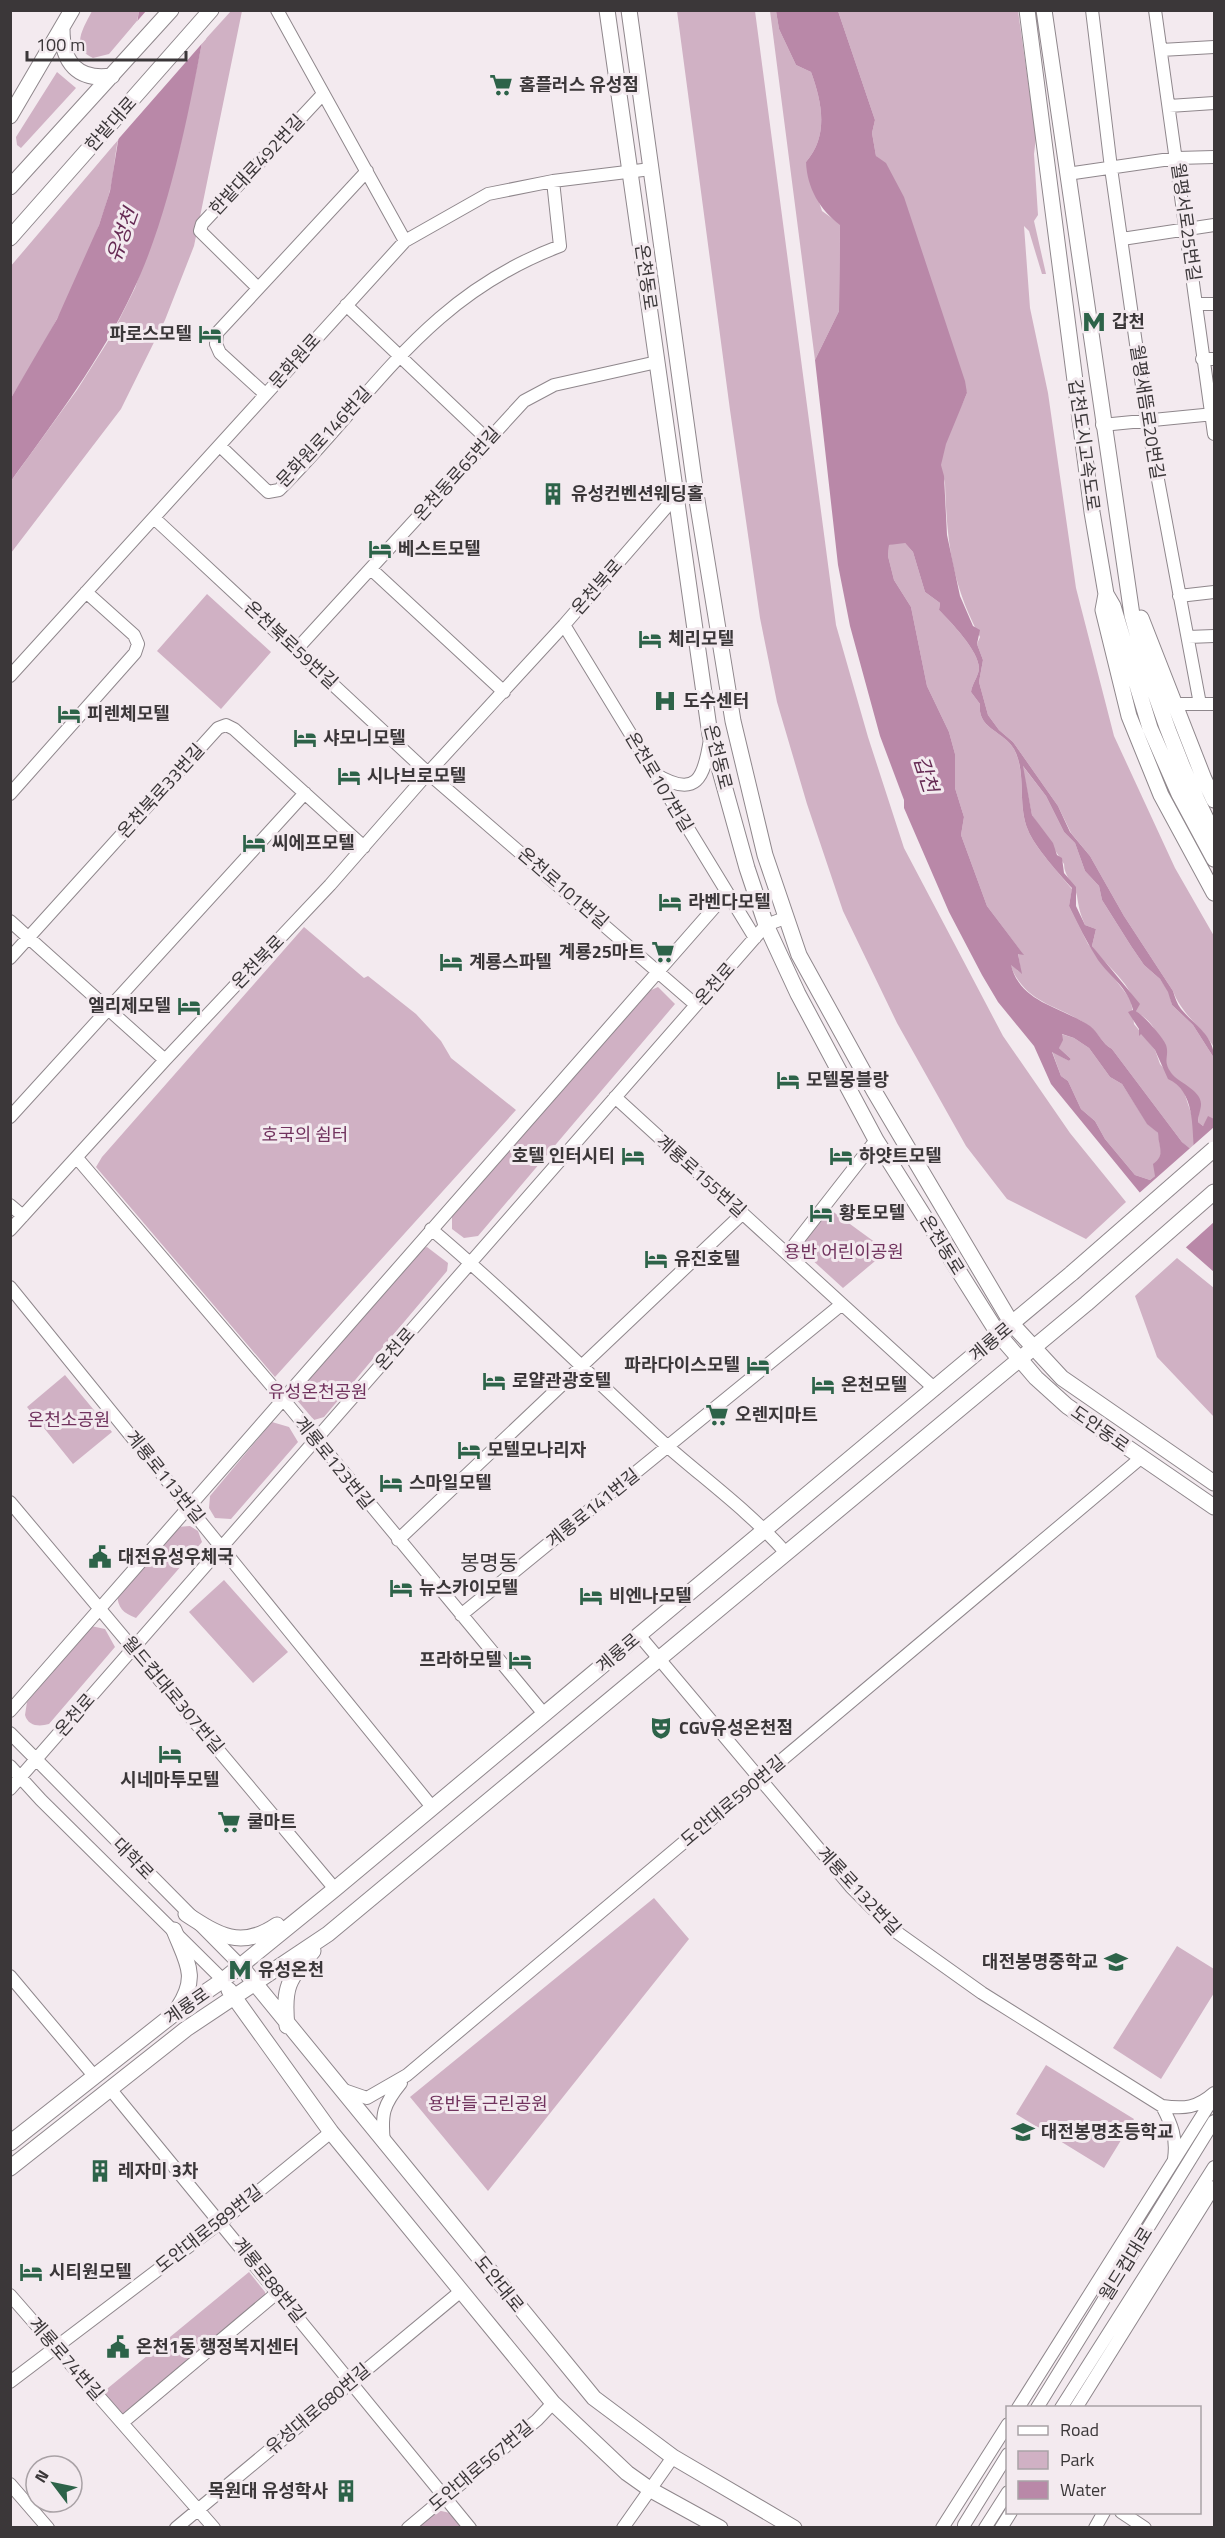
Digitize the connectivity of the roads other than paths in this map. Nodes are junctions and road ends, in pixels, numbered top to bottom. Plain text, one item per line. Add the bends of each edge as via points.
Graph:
1 (72, 10) edge
2 (171, 10) edge
3 (212, 10) edge
4 (277, 10) edge
5 (606, 10) edge
6 (629, 10) edge
7 (1027, 10) edge
8 (1044, 10) edge
9 (1092, 10) edge
10 (1155, 10) edge
11 (62, 29) junction
12 (1215, 47) edge
13 (1161, 50) junction
14 (108, 79) junction
15 (323, 94) junction
16 (1215, 103) edge
17 (1169, 105) junction
18 (10, 116) edge
19 (1215, 157) edge
20 (1177, 158) junction
21 (1111, 168) junction
22 (651, 169) junction
23 (367, 171) junction
24 (631, 172) junction
25 (1067, 174) junction
26 (553, 181) junction
27 (10, 187) edge
28 (1215, 225) edge
29 (1186, 228) junction
30 (10, 238) edge
31 (1122, 239) junction
32 (405, 241) junction
33 (258, 288) junction
34 (1198, 304) junction
35 (1215, 304) edge
36 (346, 305) junction
37 (398, 355) junction
38 (1209, 359) edge
39 (657, 362) junction
40 (265, 394) junction
41 (1213, 414) edge
42 (1147, 421) junction
43 (1102, 425) junction
44 (1215, 434) edge
45 (488, 440) junction
46 (220, 446) junction
47 (696, 494) junction
48 (676, 496) junction
49 (154, 518) junction
50 (371, 569) junction
51 (1125, 573) junction
52 (86, 592) junction
53 (1215, 592) edge
54 (1106, 594) junction
55 (1179, 596) junction
56 (564, 626) junction
57 (1215, 636) edge
58 (1188, 637) junction
59 (296, 650) junction
60 (10, 676) edge
61 (504, 692) junction
62 (1176, 704) junction
63 (1200, 704) junction
64 (1215, 704) edge
65 (710, 735) junction
66 (428, 773) junction
67 (654, 773) junction
68 (305, 793) junction
69 (10, 794) edge
70 (1215, 800) edge
71 (1215, 835) edge
72 (364, 847) junction
73 (1215, 859) edge
74 (727, 892) junction
75 (1215, 892) edge
76 (785, 918) junction
77 (10, 921) edge
78 (766, 925) junction
79 (29, 938) junction
80 (755, 938) junction
81 (10, 958) edge
82 (658, 969) junction
83 (696, 1005) junction
84 (109, 1010) junction
85 (165, 1060) junction
86 (615, 1098) junction
87 (10, 1117) edge
88 (876, 1140) junction
89 (1215, 1149) edge
90 (76, 1158) junction
91 (1215, 1192) edge
92 (10, 1205) edge
93 (742, 1214) junction
94 (23, 1216) junction
95 (431, 1229) junction
96 (10, 1230) edge
97 (787, 1254) junction
98 (471, 1263) junction
99 (10, 1287) edge
100 (842, 1304) junction
101 (1012, 1324) junction
102 (999, 1335) junction
103 (1034, 1347) junction
104 (1020, 1359) junction
105 (582, 1366) junction
106 (935, 1389) junction
107 (282, 1399) junction
108 (315, 1441) junction
109 (668, 1446) junction
110 (1142, 1457) junction
111 (1215, 1483) edge
112 (10, 1502) edge
113 (189, 1506) junction
114 (1215, 1507) edge
115 (766, 1531) junction
116 (399, 1540) junction
117 (222, 1547) junction
118 (786, 1554) junction
119 (100, 1608) junction
120 (461, 1615) junction
121 (639, 1635) junction
122 (133, 1648) junction
123 (659, 1659) junction
124 (10, 1711) edge
125 (544, 1714) junction
126 (10, 1733) edge
127 (35, 1761) junction
128 (10, 1766) edge
129 (21, 1778) junction
130 (759, 1779) junction
131 (10, 1789) edge
132 (432, 1807) junction
133 (335, 1889) junction
134 (304, 1913) junction
135 (186, 1914) junction
136 (174, 1930) junction
137 (328, 1934) junction
138 (240, 1965) junction
139 (10, 1976) edge
140 (223, 1980) junction
141 (255, 1985) junction
142 (235, 1998) junction
143 (175, 2013) junction
144 (287, 2026) junction
145 (407, 2075) junction
146 (95, 2077) junction
147 (338, 2088) junction
148 (111, 2090) junction
149 (1215, 2095) edge
150 (1162, 2106) junction
151 (1215, 2121) edge
152 (331, 2132) junction
153 (10, 2143) edge
154 (384, 2143) junction
155 (1172, 2166) junction
156 (1215, 2167) edge
157 (10, 2168) edge
158 (1212, 2192) edge
159 (221, 2222) junction
160 (461, 2291) junction
161 (278, 2292) junction
162 (10, 2295) edge
163 (55, 2346) junction
164 (10, 2382) edge
165 (352, 2382) junction
166 (553, 2403) junction
167 (1019, 2406) edge
168 (1037, 2406) edge
169 (1062, 2406) edge
170 (1077, 2406) edge
171 (122, 2423) junction
172 (1006, 2427) edge
173 (673, 2457) junction
174 (1006, 2457) edge
175 (10, 2484) edge
176 (651, 2490) junction
177 (444, 2495) junction
178 (1006, 2495) edge
179 (198, 2509) junction
180 (1010, 2514) edge
181 (1103, 2514) edge
182 (1123, 2514) edge
183 (945, 2524) edge
184 (964, 2525) dead end
185 (48, 2528) edge
186 (176, 2528) edge
187 (214, 2528) edge
188 (408, 2528) edge
189 (470, 2528) edge
190 (623, 2528) edge
191 (720, 2528) edge
192 (794, 2528) edge
193 (985, 2528) edge
194 (1001, 2528) edge
195 (1095, 2528) edge
196 (1145, 2528) edge

1 - 11 main road
2 - 14 main road, 한밭대로
3 - 30 main road, 한밭대로
4 - 15 street
5 - 24 main road, 온천동로
6 - 22 main road, 온천동로
7 - 54 main road, 갑천도시고속도로
8 - 25 main road, 갑천도시고속도로
9 - 21 street, 월평새뜸로20번길
10 - 13 street, 월평서로25번길
11 - 14 main road via 65,53 72,65 86,75
11 - 18 main road
12 - 13 street
13 - 17 street, 월평서로25번길
14 - 27 main road, 한밭대로
15 - 23 street
15 - 33 street, 한밭대로492번길 via 202,224 200,231
16 - 17 street
17 - 20 street, 월평서로25번길
19 - 20 street
20 - 21 street
20 - 29 street, 월평서로25번길
21 - 25 street
21 - 31 street, 월평새뜸로20번길
22 - 24 street, 문화원로
22 - 47 main road, 온천동로
23 - 32 street
23 - 33 street
24 - 26 street, 문화원로
24 - 39 main road, 온천동로
25 - 43 main road, 갑천도시고속도로
26 - 32 street, 문화원로 via 488,194
26 - 37 street, 문화원로146번길 via 560,246 527,258 453,304
28 - 29 street
29 - 31 street
29 - 34 street, 월평서로25번길
31 - 42 street, 월평새뜸로20번길
32 - 36 street, 문화원로
33 - 40 street via 217,333 216,344 220,353
34 - 35 street
34 - 38 street, 월평서로25번길
36 - 37 street
36 - 40 street, 문화원로
37 - 45 street
37 - 46 street, 문화원로146번길 via 279,490 268,492
38 - 41 street, 월평서로25번길
39 - 45 street, 온천동로65번길 via 575,379 536,393
39 - 48 main road, 온천동로
40 - 46 street, 문화원로
41 - 42 street
41 - 44 street, 월평서로25번길
42 - 43 street
42 - 55 street, 월평새뜸로20번길
43 - 51 main road, 갑천도시고속도로
45 - 50 street, 온천동로65번길
46 - 49 street, 문화원로
47 - 48 street
47 - 76 main road, 온천동로 via 734,721 765,855
48 - 56 street, 온천북로
48 - 65 main road, 온천동로
49 - 52 street, 문화원로
49 - 59 street, 온천북로59번길
50 - 59 street, 온천동로65번길
50 - 61 street
51 - 62 main road
51 - 71 main road, 갑천도시고속도로 via 1147,675 1193,792
52 - 60 street, 문화원로
52 - 69 street via 135,635 135,653
53 - 55 street
54 - 73 main road, 갑천도시고속도로 via 1150,728 1179,794
54 - 75 main road via 1103,610 1129,716 1161,795
55 - 58 street, 월평새뜸로20번길
56 - 61 street, 온천북로
56 - 67 street, 온천로107번길
57 - 58 street
58 - 63 street, 월평새뜸로20번길
59 - 66 street, 온천북로59번길
61 - 66 street, 온천북로
62 - 63 street
62 - 70 main road
63 - 64 street
65 - 67 street via 706,769 698,781 675,785
65 - 78 main road, 온천동로
66 - 72 street, 온천북로
66 - 82 street, 온천로101번길
67 - 74 street, 온천로107번길
68 - 72 street, 온천북로33번길
68 - 79 street, 온천북로33번길 via 234,729 226,725 218,728
68 - 84 street
72 - 85 street, 온천북로
74 - 80 street, 온천로107번길
74 - 82 street
76 - 78 street, 온천로
76 - 101 main road, 온천동로 via 799,955 836,1024
77 - 79 street
78 - 80 street, 온천로
78 - 88 main road, 온천동로
79 - 81 street, 온천북로33번길
79 - 84 street
80 - 83 street, 온천로
82 - 83 street, 온천로101번길
82 - 95 street
83 - 86 street, 온천로
84 - 85 street
84 - 87 street
85 - 90 street, 온천북로
86 - 93 street, 계룡로155번길
86 - 98 street, 온천로
88 - 97 street
88 - 102 main road, 온천동로
89 - 101 main road, 계룡로, bridge
90 - 94 street, 온천북로
90 - 107 street, 계룡로123번길
91 - 103 main road, 계룡로
92 - 94 street
93 - 97 street, 계룡로155번길
93 - 105 street
94 - 96 street, 온천북로
95 - 98 street
95 - 107 street
97 - 100 street, 계룡로155번길
98 - 105 street
98 - 108 street, 온천로
99 - 113 street, 계룡로113번길
100 - 106 street, 계룡로155번길
100 - 109 street, 계룡로141번길
101 - 102 main road, 계룡로
101 - 103 main road, 도안동로
102 - 104 main road, 도안동로
102 - 106 main road, 계룡로
103 - 104 main road, 계룡로
103 - 111 main road, 도안동로 via 1062,1378 1087,1397
104 - 110 main road, 도안동로 via 1067,1406
104 - 118 main road, 계룡로
105 - 109 street
105 - 116 street
106 - 115 main road, 계룡로
107 - 108 street, 계룡로123번길
107 - 113 street
108 - 116 street, 계룡로123번길
108 - 117 street, 온천로
109 - 115 street
109 - 120 street, 계룡로141번길
110 - 114 main road, 도안동로
110 - 130 street, 도안대로590번길
112 - 119 street, 월드컵대로307번길
113 - 117 street, 계룡로113번길
113 - 119 street
115 - 118 street
115 - 121 main road, 계룡로
116 - 120 street, 계룡로123번길
117 - 122 street, 온천로
117 - 132 street, 계룡로113번길
118 - 123 main road, 계룡로
119 - 122 street, 월드컵대로307번길
119 - 124 street
120 - 125 street, 계룡로123번길
121 - 123 street, 계룡로132번길
121 - 125 main road, 계룡로
122 - 127 street, 온천로
122 - 133 street, 월드컵대로307번길
123 - 130 street, 계룡로132번길
123 - 137 main road, 계룡로
125 - 132 main road, 계룡로
126 - 127 street, 대학로
127 - 129 street, 온천로
127 - 135 street, 대학로
128 - 129 street, 대학로
129 - 131 street, 온천로
129 - 136 street, 대학로
130 - 145 street, 도안대로590번길
130 - 150 street, 계룡로132번길 via 851,1887 895,1931 982,1993
132 - 133 main road, 계룡로
133 - 134 main road, 계룡로
134 - 135 main road via 254,1938 225,1937
134 - 138 main road, 계룡로
135 - 138 street, 대학로
136 - 140 street, 대학로
136 - 143 main road via 190,1969 191,1983
137 - 141 main road, 계룡로
137 - 144 main road via 288,1984
138 - 140 main road, 계룡로
138 - 141 main road, 대학로
139 - 146 street
140 - 142 main road, 대학로
140 - 143 main road, 계룡로
141 - 142 main road, 계룡로
141 - 144 main road, 도안대로
142 - 148 main road, 계룡로 via 186,2029
142 - 152 main road, 도안대로
143 - 146 main road, 계룡로
144 - 147 main road, 도안대로
145 - 147 street via 367,2098
145 - 154 street via 389,2097 382,2114
146 - 153 main road, 계룡로
147 - 154 main road, 도안대로
148 - 157 main road, 계룡로
148 - 159 street, 계룡로88번길
149 - 150 street via 1201,2105 1184,2109
149 - 155 street
150 - 155 street via 1174,2127
151 - 168 street, 월드컵대로
152 - 159 street, 도안대로589번길
152 - 160 main road, 도안대로
154 - 173 main road, 도안대로 via 594,2398
155 - 167 street
156 - 169 street
158 - 170 street
159 - 161 street, 계룡로88번길
159 - 163 street, 도안대로589번길
160 - 165 street, 유성대로680번길
160 - 166 main road, 도안대로
161 - 165 street, 계룡로88번길
161 - 171 street
162 - 163 street, 계룡로74번길
163 - 164 street, 도안대로589번길
163 - 171 street, 계룡로74번길
165 - 177 street, 계룡로88번길
165 - 179 street, 유성대로680번길
166 - 176 main road, 도안대로 via 601,2451
166 - 177 street, 도안대로567번길
171 - 179 street, 계룡로74번길
172 - 183 street
173 - 176 street
173 - 192 main road, 도안대로
174 - 184 street
175 - 185 street
176 - 190 street
176 - 191 main road, 도안대로
177 - 188 street, 도안대로567번길
177 - 189 street, 계룡로88번길
178 - 193 street
179 - 186 street, 유성대로680번길
179 - 187 street, 계룡로74번길
180 - 194 street
181 - 195 street
182 - 196 street

